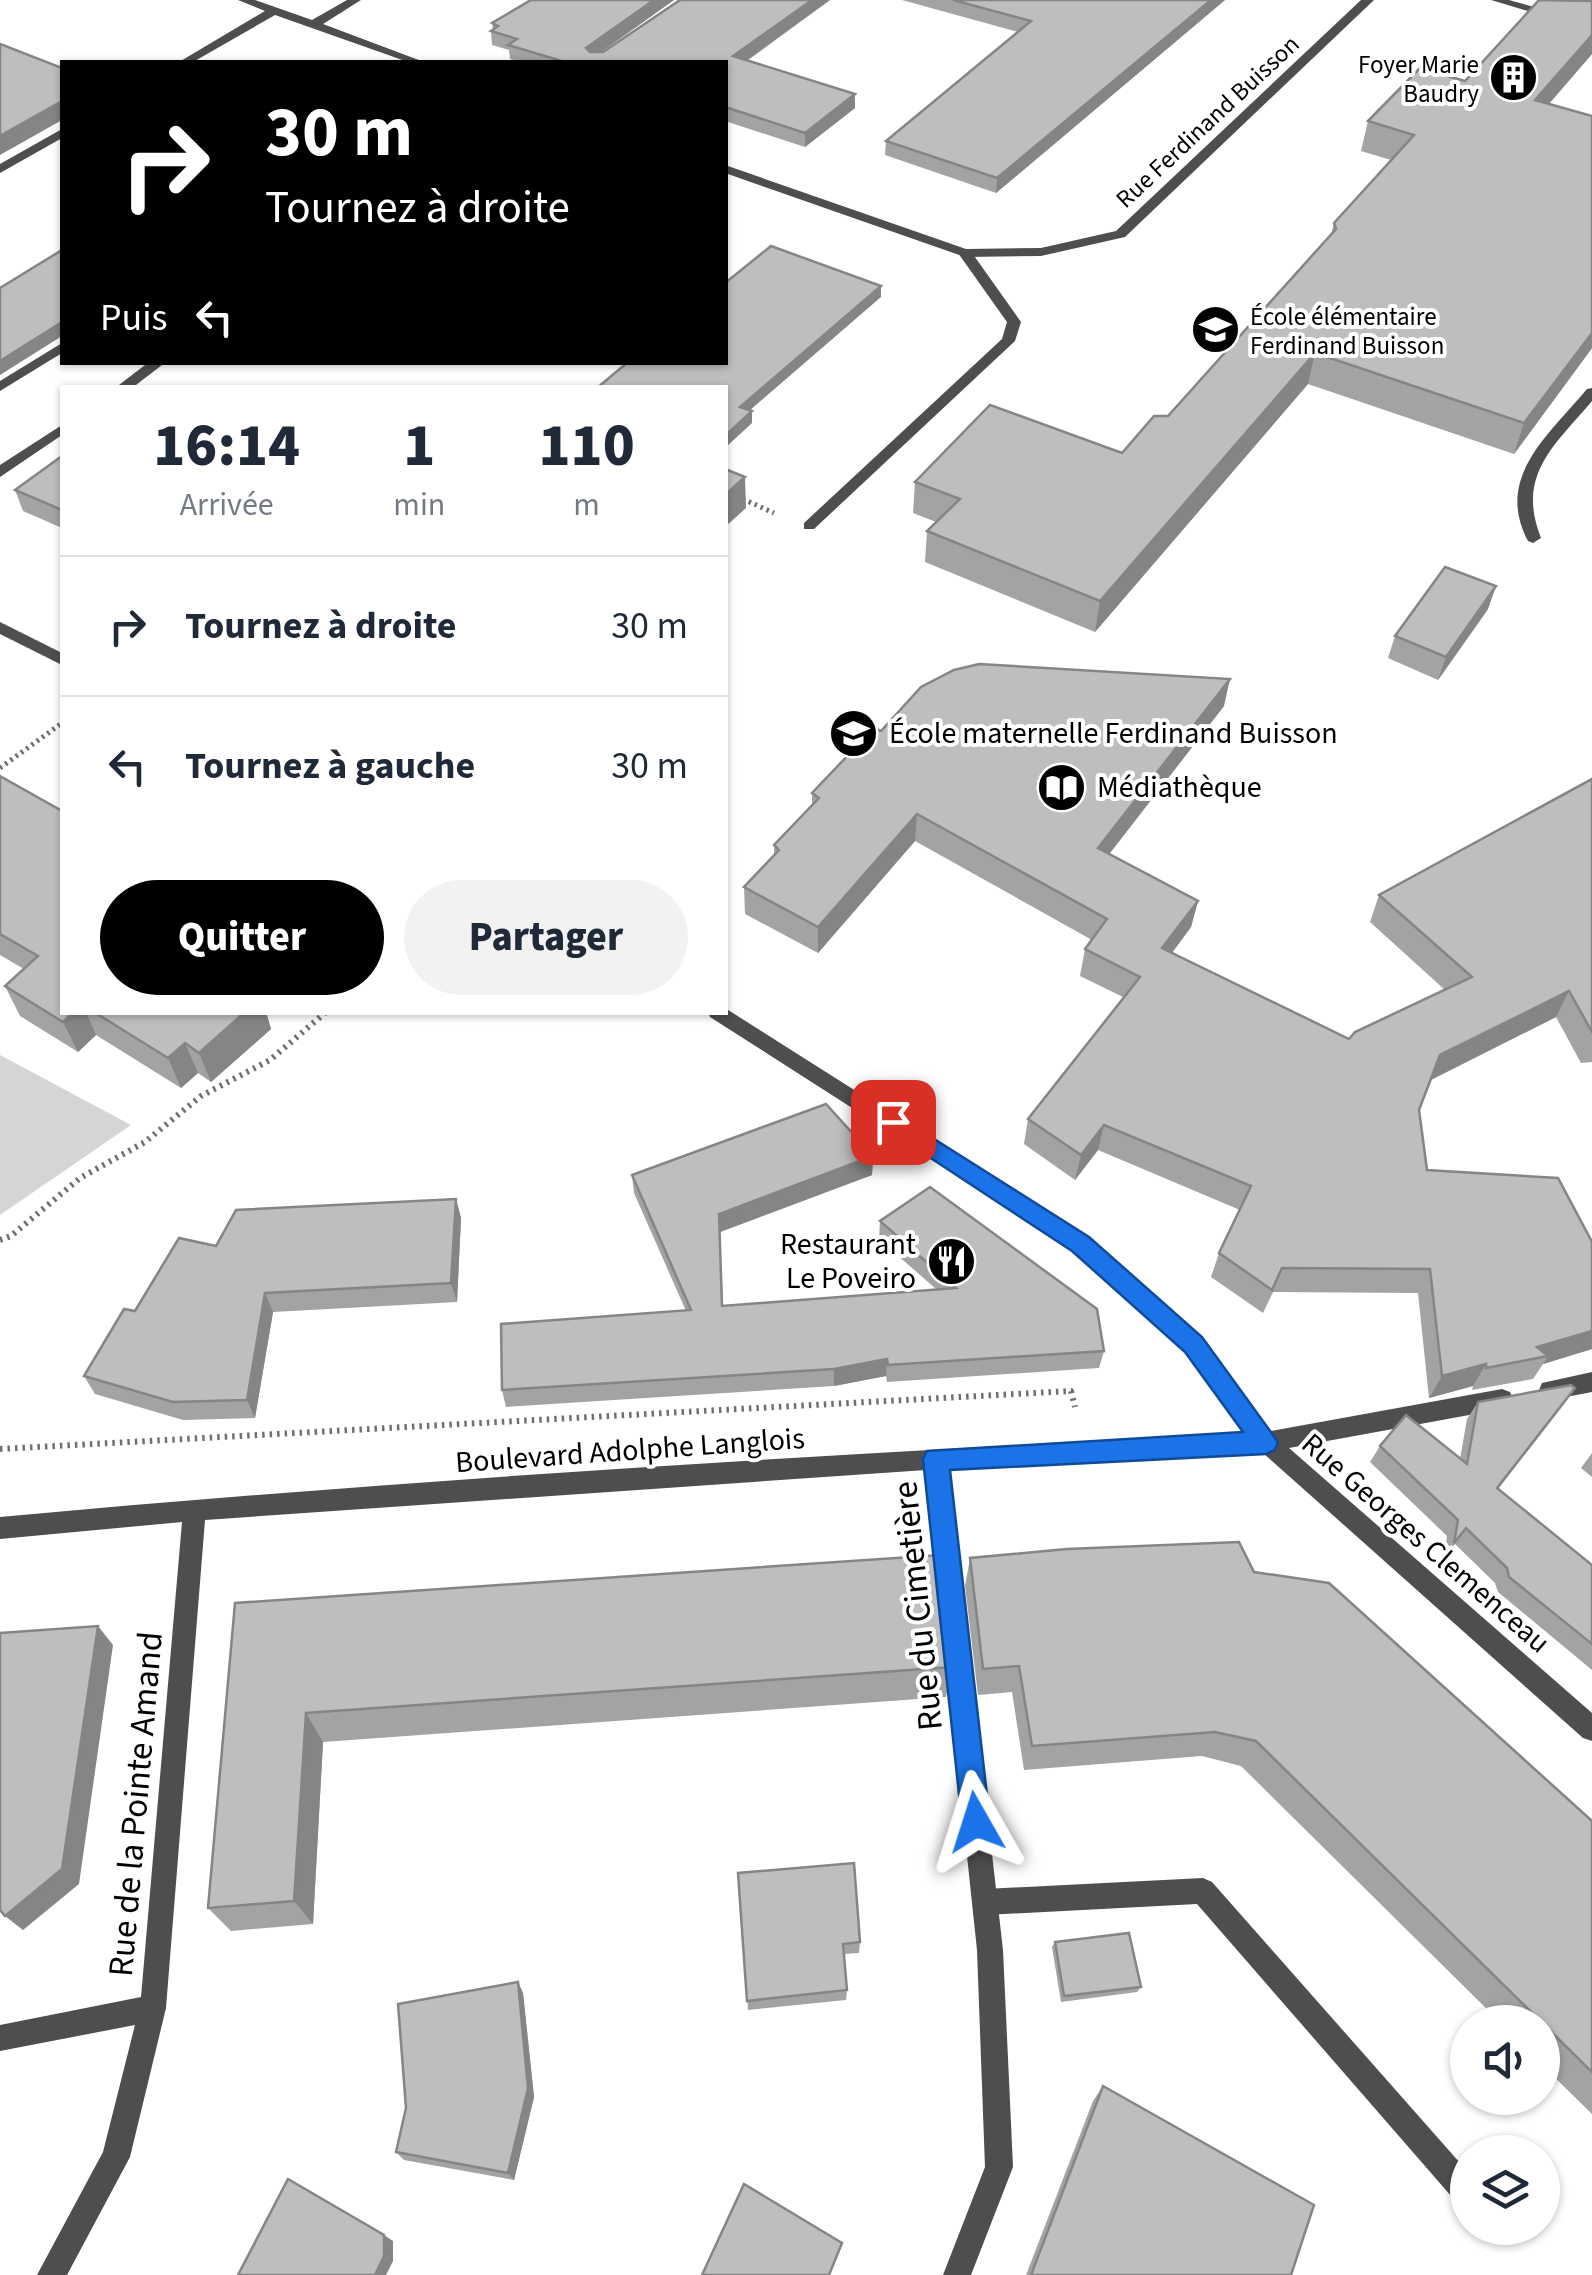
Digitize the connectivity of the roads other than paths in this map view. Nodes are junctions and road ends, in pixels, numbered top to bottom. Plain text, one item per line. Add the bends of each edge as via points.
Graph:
1 (244, 0) edge
2 (355, 0) edge
3 (1368, 0) edge
4 (1497, 0) edge
5 (274, 11) junction
6 (313, 24) junction
7 (1592, 27) edge
8 (188, 60) edge
9 (412, 60) edge
10 (60, 134) edge
11 (0, 168) edge
12 (728, 171) edge
13 (965, 252) junction
14 (60, 348) edge
15 (155, 365) edge
16 (126, 385) edge
17 (0, 387) edge
18 (1592, 392) edge
19 (60, 430) edge
20 (0, 472) edge
21 (810, 526) road end
22 (1533, 538) dead end
23 (0, 627) edge
24 (60, 659) edge
25 (722, 1015) edge
26 (1592, 1382) edge
27 (1266, 1442) junction
28 (936, 1459) junction
29 (194, 1510) junction
30 (0, 1528) edge
31 (1592, 1729) edge
32 (985, 1902) junction
33 (153, 2008) junction
34 (0, 2038) edge
35 (1450, 2173) edge
36 (51, 2275) edge
37 (957, 2275) edge

1 - 5 street
2 - 6 street
3 - 13 street, Rue Ferdinand Buisson via 1120,234 1041,252
4 - 7 street
5 - 6 street
5 - 8 street
6 - 9 street
10 - 11 street
12 - 13 street, Rue Ferdinand Buisson
13 - 21 street via 1014,322 1008,341
14 - 17 street
15 - 16 street
18 - 22 street via 1525,477 1520,500
19 - 20 street
23 - 24 street
25 - 27 street, Rue Georges Clemenceau via 1081,1244 1193,1344
26 - 27 street, Boulevard Adolphe Langlois
27 - 28 street, Boulevard Adolphe Langlois
27 - 31 street, Rue Georges Clemenceau
28 - 29 street, Boulevard Adolphe Langlois
28 - 32 street, Rue du Cimetière
29 - 30 street, Boulevard Adolphe Langlois
29 - 33 street, Rue de la Pointe Amand
32 - 35 street via 1203,1890
32 - 37 street, Rue du Cimetière via 999,2167
33 - 34 street, Rue de la Pointe Amand
33 - 36 street via 116,2156

